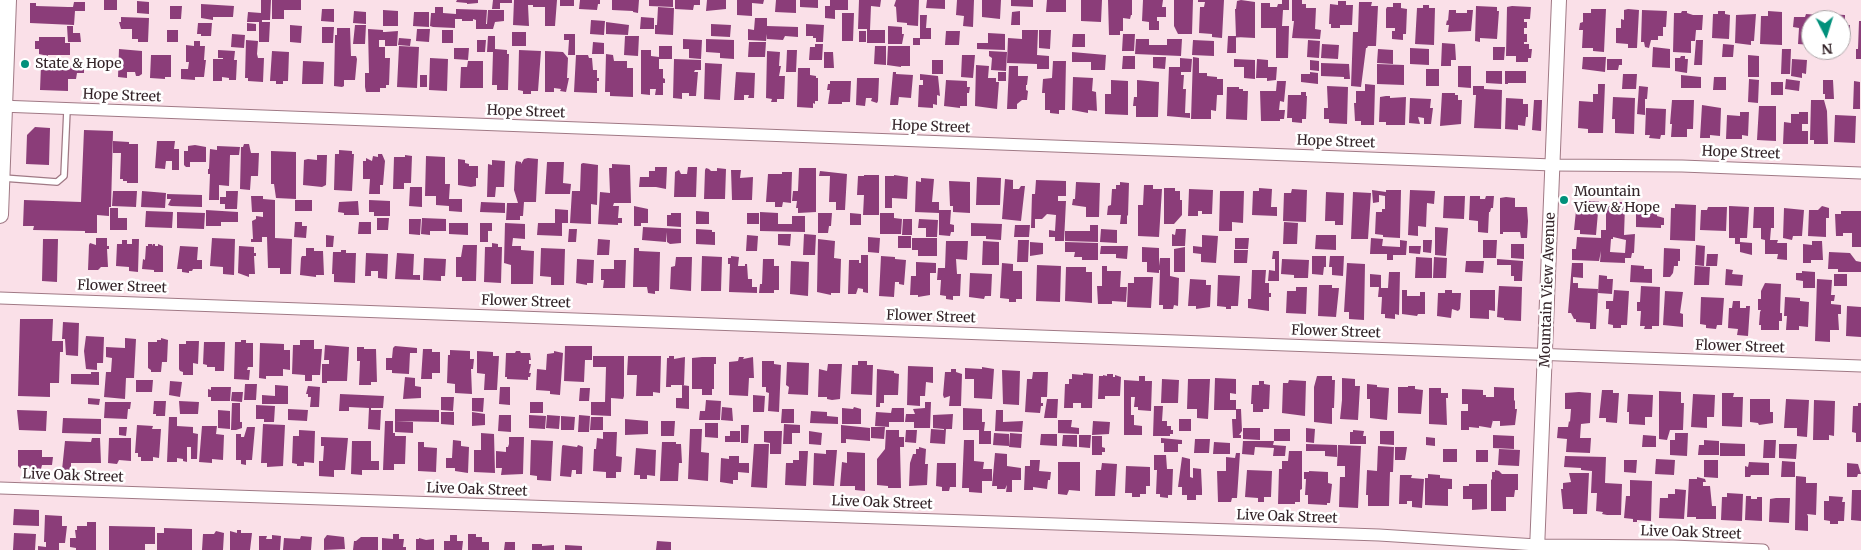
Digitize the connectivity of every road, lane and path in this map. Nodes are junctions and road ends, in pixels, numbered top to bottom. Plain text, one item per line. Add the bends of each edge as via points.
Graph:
1 (8, 0) edge
2 (1559, 0) edge
3 (2, 106) edge
4 (67, 110) junction
5 (1554, 165) junction
6 (1861, 173) edge
7 (1, 178) junction
8 (0, 215) edge
9 (0, 298) edge
10 (1546, 355) junction
11 (1861, 366) edge
12 (0, 488) edge
13 (1537, 548) edge
14 (1763, 550) edge

1 - 3 main road
2 - 5 street, Mountain View Avenue
3 - 4 street, Hope Street
3 - 7 main road
4 - 5 street, Hope Street
4 - 7 lane via 64,176 57,182
5 - 6 street, Hope Street
5 - 10 street, Mountain View Avenue
7 - 8 main road
9 - 10 street, Flower Street
10 - 11 street, Flower Street
10 - 13 street, Mountain View Avenue
12 - 13 street, Live Oak Street via 1369,535
13 - 14 street, Live Oak Street via 1673,546

